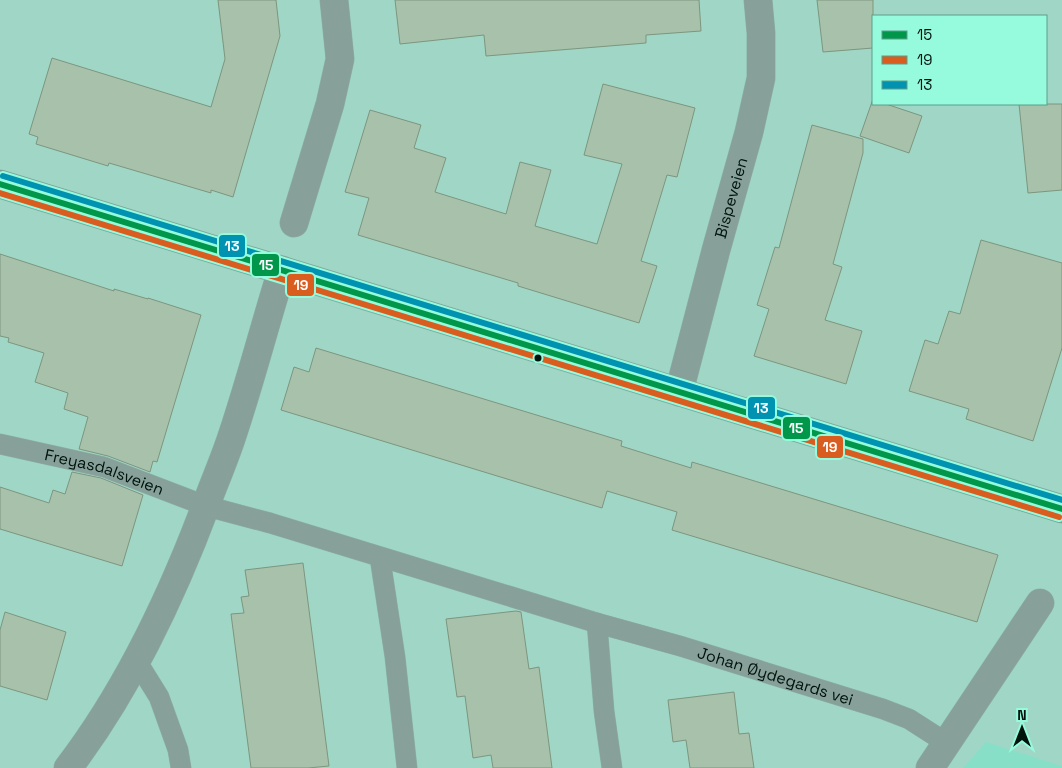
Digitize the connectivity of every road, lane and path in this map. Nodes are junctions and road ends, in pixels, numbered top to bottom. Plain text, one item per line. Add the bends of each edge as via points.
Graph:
1 (334, 0) edge
2 (758, 0) edge
3 (0, 184) edge
4 (294, 223) dead end
5 (282, 270) junction
6 (679, 392) junction
7 (0, 444) edge
8 (206, 506) junction
9 (1062, 509) edge
10 (380, 558) junction
11 (1040, 603) dead end
12 (597, 623) junction
13 (136, 660) junction
14 (948, 744) junction
15 (68, 768) edge
16 (181, 768) edge
17 (407, 768) edge
18 (612, 768) edge
19 (930, 768) edge

1 - 4 street via 340,59 330,104
2 - 6 street, Bispeveien via 761,78
3 - 5 main road
5 - 6 main road
5 - 8 street via 233,434
6 - 9 main road
7 - 8 lane, Freyasdalsveien via 104,467
8 - 10 lane, Freyasdalsveien
8 - 13 street via 185,561
10 - 12 lane, Freyasdalsveien
10 - 17 lane
11 - 14 street
12 - 14 lane, Johan Øydegards vei via 883,709 909,719
12 - 18 lane
13 - 15 street via 122,687
13 - 16 lane via 159,697
14 - 19 street

